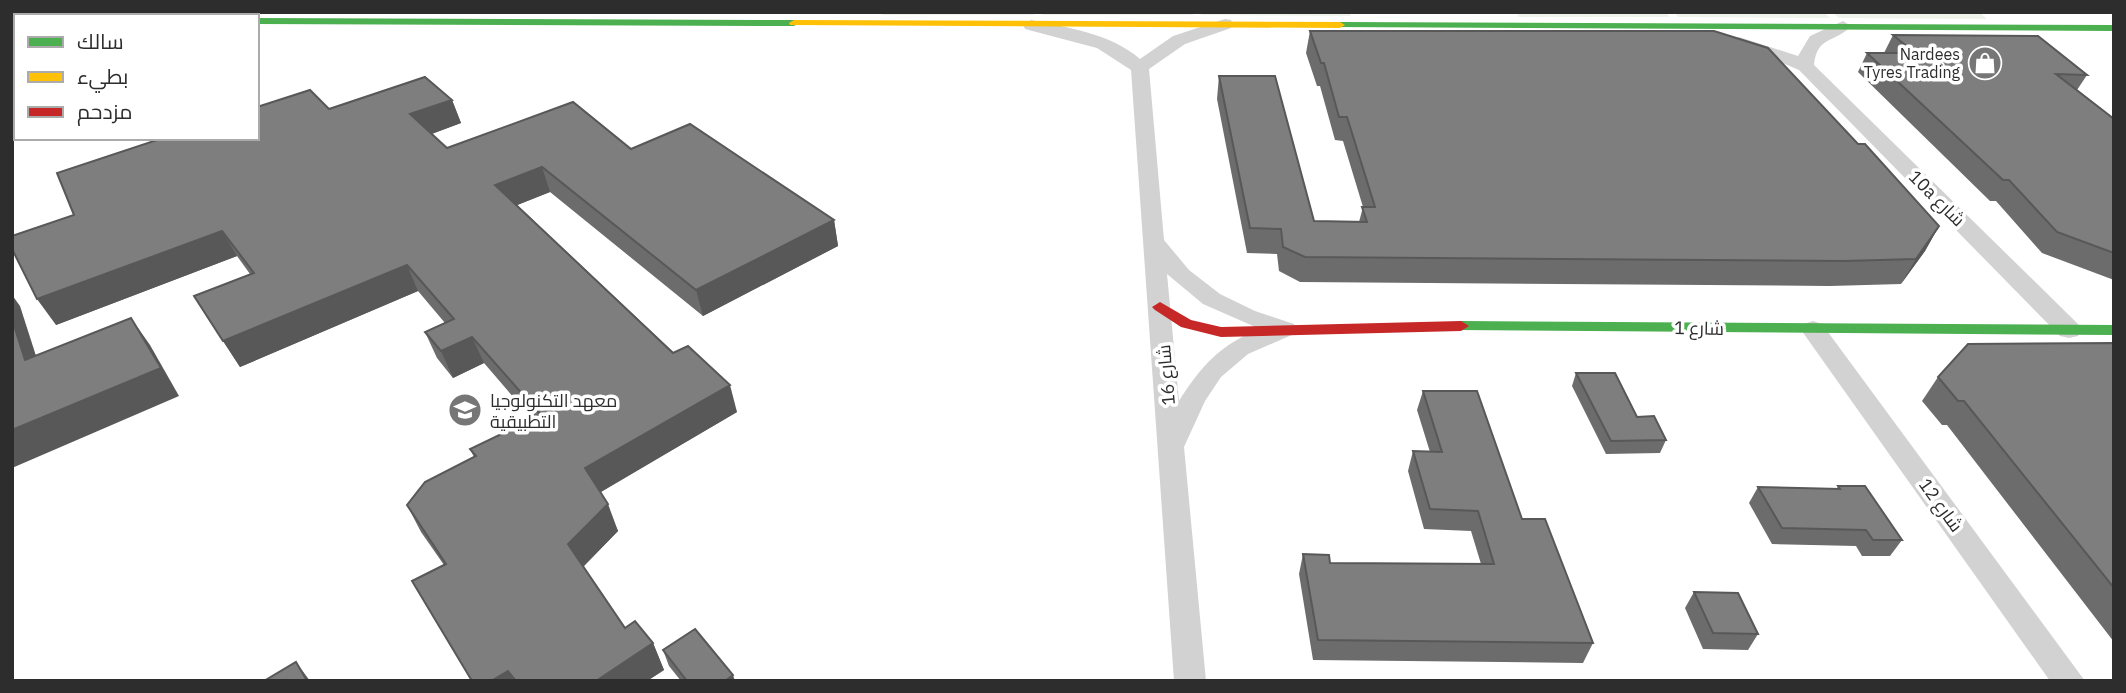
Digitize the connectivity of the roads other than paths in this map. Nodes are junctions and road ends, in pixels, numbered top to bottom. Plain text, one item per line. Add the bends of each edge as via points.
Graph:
1 (259, 22) edge
2 (1025, 23) junction
3 (1226, 24) junction
4 (1647, 24) junction
5 (1843, 26) junction
6 (2114, 28) edge
7 (1805, 66) junction
8 (1140, 68) junction
9 (1155, 243) junction
10 (1160, 307) junction
11 (1285, 329) junction
12 (1814, 329) junction
13 (2069, 330) junction
14 (2114, 330) edge
15 (1171, 446) junction
16 (1190, 681) edge
17 (2069, 681) edge

1 - 2 main road
2 - 3 main road
2 - 8 street via 1098,41
3 - 4 main road
3 - 8 street via 1168,45
4 - 5 main road
4 - 7 street, 10a شارع via 1750,44
5 - 6 main road
5 - 7 street via 1809,46
7 - 13 street, 10a شارع
8 - 9 street, شارع 16
9 - 10 street, شارع 16
9 - 11 street, شارع 1 via 1176,273 1204,296 1241,315
10 - 11 main road, شارع 1 via 1203,329
10 - 15 street, شارع 16
11 - 12 main road, شارع 1 via 1505,325
11 - 15 street, شارع 1 via 1247,344 1216,365 1194,393
12 - 13 main road, شارع 1
12 - 17 street, شارع 12
13 - 14 main road, شارع 1
15 - 16 street, شارع 16

